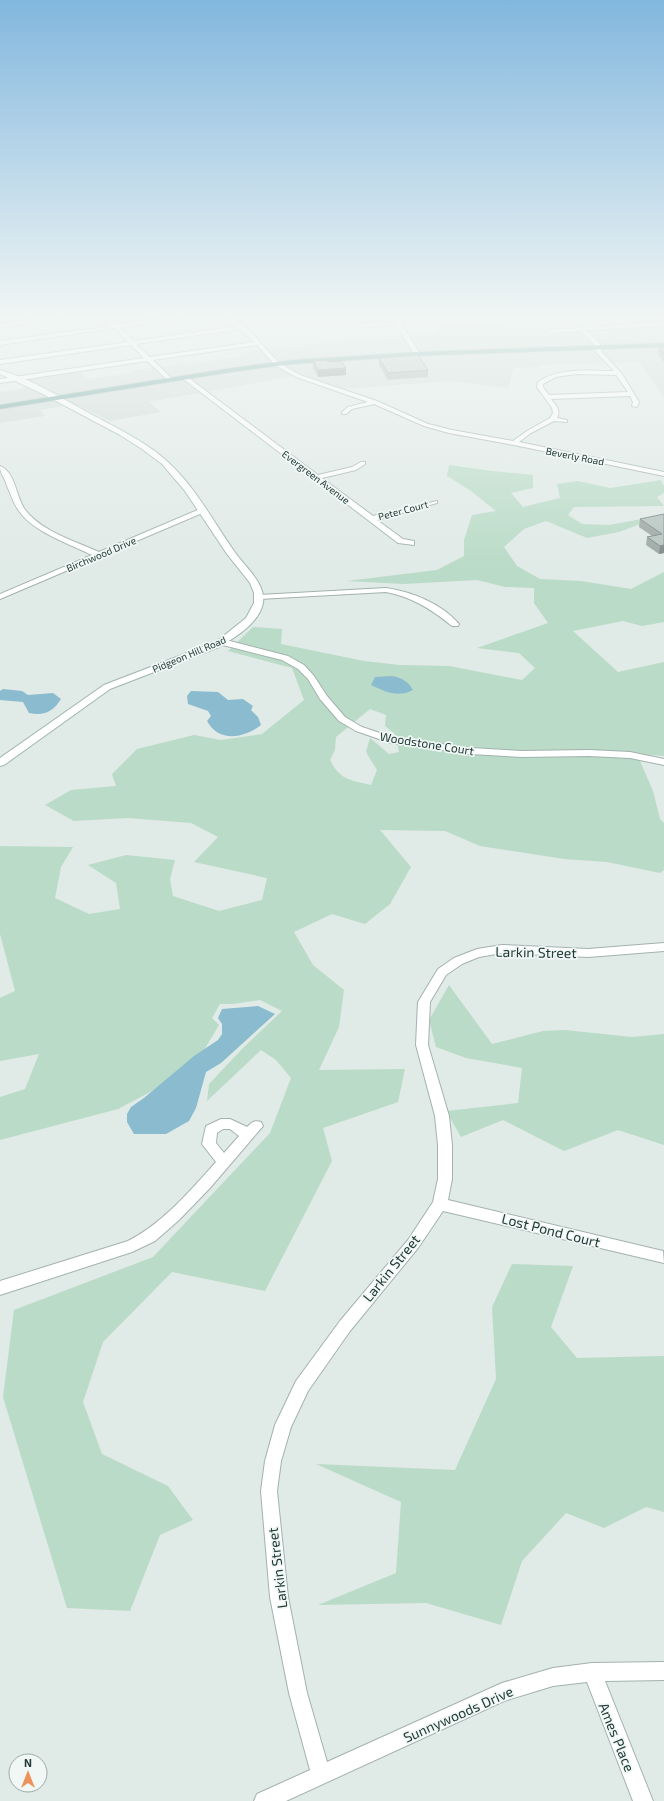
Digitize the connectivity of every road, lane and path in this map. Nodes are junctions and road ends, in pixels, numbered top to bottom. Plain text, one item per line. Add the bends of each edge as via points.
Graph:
1 (49, 399) edge
2 (58, 399) edge
3 (213, 399) edge
4 (366, 399) edge
5 (549, 399) edge
6 (635, 399) edge
7 (375, 402) junction
8 (635, 406) dead end
9 (0, 407) edge
10 (344, 413) dead end
11 (553, 418) junction
12 (565, 421) dead end
13 (514, 443) junction
14 (363, 463) dead end
15 (0, 468) edge
16 (664, 474) edge
17 (317, 477) junction
18 (435, 502) dead end
19 (203, 511) junction
20 (371, 519) junction
21 (411, 543) dead end
22 (98, 555) junction
23 (0, 596) edge
24 (259, 598) junction
25 (455, 624) dead end
26 (222, 642) junction
27 (664, 762) edge
28 (0, 763) edge
29 (664, 947) edge
30 (224, 1162) junction
31 (440, 1204) junction
32 (663, 1257) dead end
33 (0, 1288) edge
34 (664, 1671) edge
35 (592, 1672) junction
36 (321, 1775) junction
37 (264, 1801) edge
38 (643, 1801) edge

1 - 9 main road
2 - 19 street via 111,426 153,455 172,470
3 - 17 street, Evergreen Avenue
4 - 7 street, Beverly Road
5 - 11 street via 556,413
6 - 8 street
7 - 10 street via 350,408
7 - 13 street, Beverly Road via 437,429
11 - 12 street
11 - 13 street
13 - 16 street, Beverly Road
14 - 17 street via 354,469
15 - 22 street via 11,483 18,505 29,519
17 - 20 street, Evergreen Avenue
18 - 20 street, Peter Court
19 - 22 street, Birchwood Drive
19 - 24 street via 233,557 256,585
20 - 21 street, Evergreen Avenue via 401,541
22 - 23 street, Birchwood Drive
24 - 25 street via 386,590 406,593 424,600
24 - 26 street, Pidgeon Hill Road via 251,619 241,630
26 - 27 street, Woodstone Court via 285,658 301,667 342,719 359,729 394,741 471,751 630,755
26 - 28 street, Pidgeon Hill Road via 107,687
29 - 31 street, Larkin Street via 588,953 502,949 477,953 442,972 424,1002 422,1045 442,1116 446,1145 445,1179
30 - 30 street via 252,1130 224,1123 211,1130 209,1144
30 - 33 street via 174,1216 150,1237 132,1246
31 - 32 street, Lost Pond Court
31 - 36 street, Larkin Street via 413,1244 345,1326 307,1380 282,1425 273,1461 269,1491 279,1597 298,1694
34 - 35 street, Sunnywoods Drive
35 - 36 street, Sunnywoods Drive via 553,1677 502,1692
35 - 38 street, Ames Place
36 - 37 street, Sunnywoods Drive

